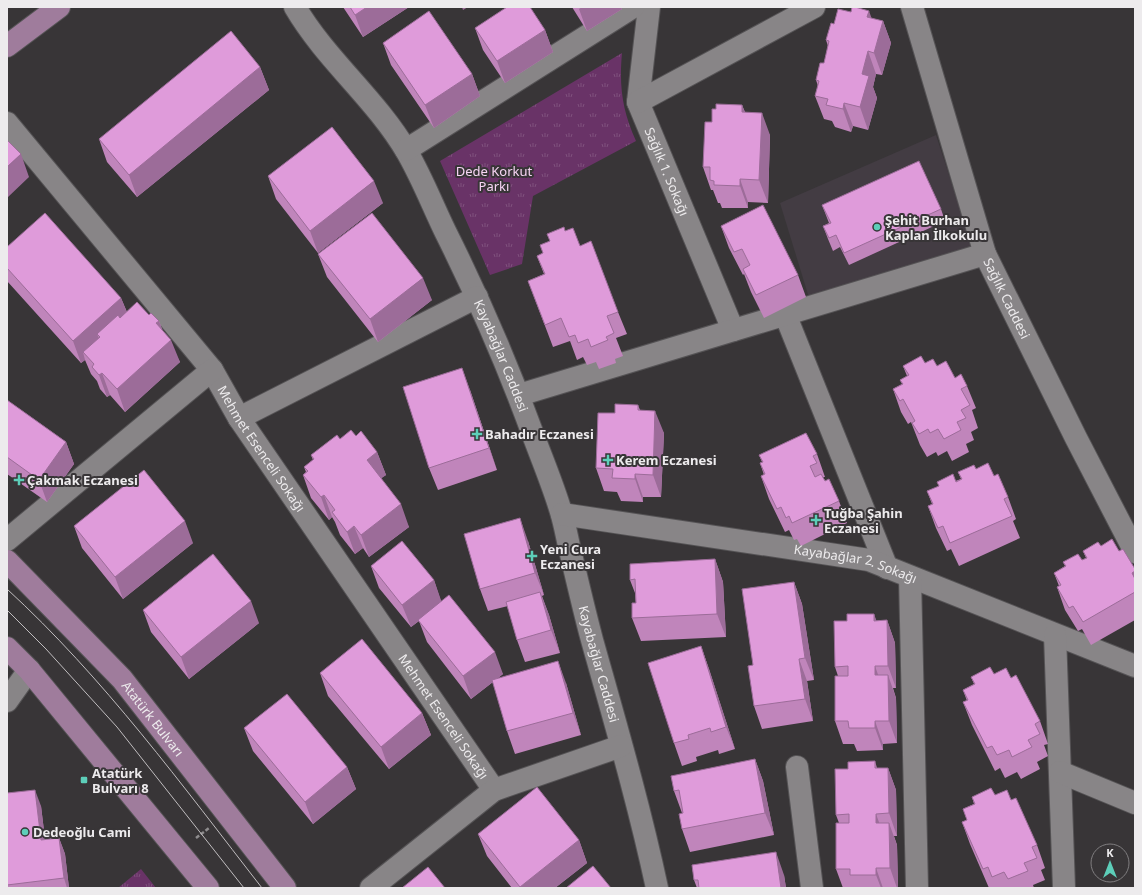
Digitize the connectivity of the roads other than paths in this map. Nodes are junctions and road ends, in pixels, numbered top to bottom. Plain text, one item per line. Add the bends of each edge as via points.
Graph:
1 (59, 7) edge
2 (281, 7) edge
3 (633, 7) edge
4 (649, 7) edge
5 (814, 7) edge
6 (912, 7) edge
7 (300, 16) edge
8 (7, 46) edge
9 (638, 102) junction
10 (7, 123) edge
11 (406, 150) junction
12 (985, 254) junction
13 (477, 297) junction
14 (785, 314) junction
15 (732, 330) junction
16 (212, 370) junction
17 (519, 395) junction
18 (239, 418) junction
19 (562, 514) junction
20 (7, 540) edge
21 (1135, 552) edge
22 (7, 562) edge
23 (887, 568) junction
24 (910, 577) junction
25 (1055, 635) junction
26 (7, 648) edge
27 (1135, 666) edge
28 (29, 670) junction
29 (7, 701) edge
30 (621, 746) junction
31 (797, 767) dead end
32 (1060, 772) junction
33 (494, 790) junction
34 (1135, 803) edge
35 (208, 888) edge
36 (285, 888) edge
37 (371, 888) edge
38 (657, 888) edge
39 (812, 888) edge
40 (918, 888) edge
41 (1064, 888) edge

1 - 8 main road
2 - 7 street, Kayabağlar Caddesi
3 - 11 street
4 - 9 street, Sağlık 1. Sokağı
5 - 9 street
6 - 12 street, Sağlık Caddesi
7 - 11 street, Kayabağlar Caddesi via 388,122
9 - 15 street, Sağlık 1. Sokağı
10 - 16 street, Mehmet Esenceli Sokağı
11 - 13 street, Kayabağlar Caddesi via 424,182
12 - 14 street
12 - 21 street, Sağlık Caddesi
13 - 17 street, Kayabağlar Caddesi
13 - 18 street
14 - 15 street
14 - 23 street
15 - 17 street
16 - 18 street, Mehmet Esenceli Sokağı
16 - 20 street
17 - 19 street, Kayabağlar Caddesi
18 - 33 street, Mehmet Esenceli Sokağı
19 - 23 street, Kayabağlar 2. Sokağı via 869,560
19 - 30 street, Kayabağlar Caddesi
22 - 36 main road, Atatürk Bulvarı via 122,679
23 - 24 street, Kayabağlar 2. Sokağı
24 - 25 street, Kayabağlar 2. Sokağı
24 - 40 street
25 - 27 street, Kayabağlar 2. Sokağı
25 - 32 street
26 - 28 main road
28 - 29 street
28 - 35 main road
30 - 33 street
30 - 38 street, Kayabağlar Caddesi
31 - 39 street
32 - 34 street
32 - 41 street
33 - 37 street

